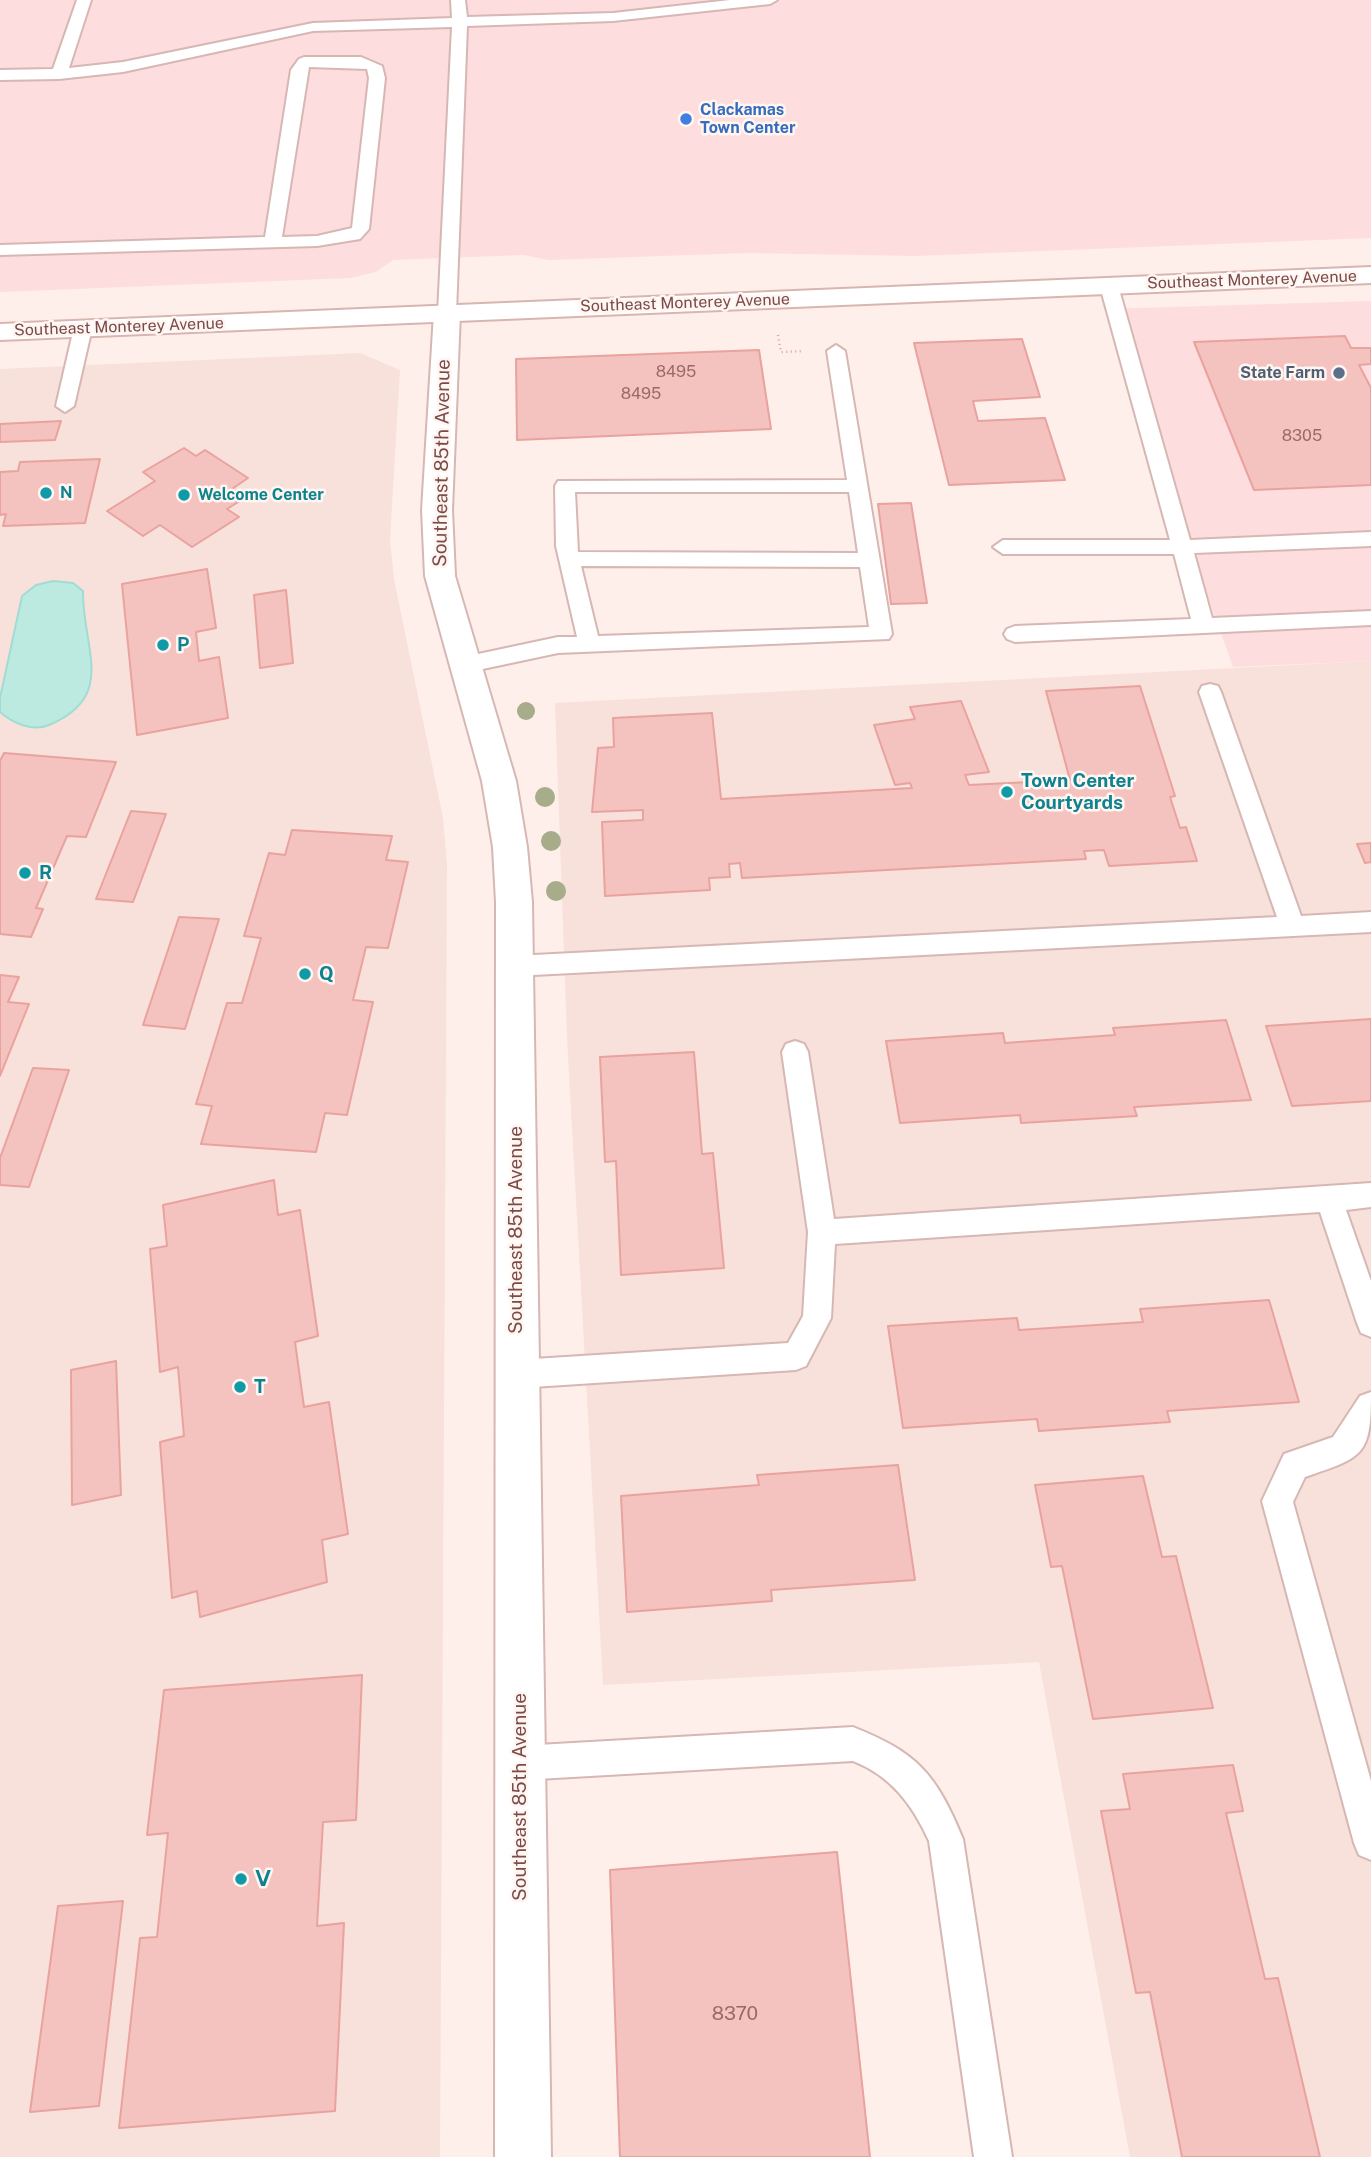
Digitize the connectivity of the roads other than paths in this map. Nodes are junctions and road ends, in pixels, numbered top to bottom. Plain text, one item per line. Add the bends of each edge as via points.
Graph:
1 (84, 0) edge
2 (458, 0) edge
3 (770, 0) edge
4 (459, 23) junction
5 (309, 45) junction
6 (59, 74) junction
7 (0, 75) edge
8 (273, 242) junction
9 (0, 250) edge
10 (1371, 275) edge
11 (1109, 286) junction
12 (447, 313) junction
13 (83, 328) junction
14 (0, 331) edge
15 (836, 351) road end
16 (65, 406) dead end
17 (857, 486) junction
18 (1371, 539) edge
19 (1003, 547) dead end
20 (1182, 547) junction
21 (569, 559) junction
22 (870, 560) junction
23 (1371, 618) edge
24 (1204, 626) junction
25 (1015, 634) dead end
26 (589, 643) junction
27 (464, 665) junction
28 (1210, 692) dead end
29 (1371, 922) edge
30 (1292, 926) junction
31 (514, 966) junction
32 (795, 1052) dead end
33 (1371, 1195) edge
34 (1329, 1199) junction
35 (822, 1232) junction
36 (1371, 1323) edge
37 (517, 1374) junction
38 (1371, 1406) edge
39 (520, 1763) junction
40 (1371, 1843) edge
41 (523, 2157) edge
42 (993, 2157) edge

1 - 6 lane
2 - 4 lane
3 - 4 lane via 613,17
4 - 5 lane
4 - 12 lane
5 - 6 lane via 274,32 125,67
5 - 8 lane via 299,70
5 - 8 lane via 374,66 377,78 360,229 340,239
6 - 7 lane
8 - 9 lane
10 - 11 street, Southeast Monterey Avenue
11 - 12 street, Southeast Monterey Avenue
11 - 20 lane
12 - 13 street, Southeast Monterey Avenue
12 - 27 street, Southeast 85th Avenue via 437,539 444,598
13 - 14 street, Southeast Monterey Avenue
13 - 16 lane
15 - 17 lane
17 - 21 lane via 565,486
17 - 22 lane
18 - 20 lane
19 - 20 lane
20 - 24 lane
21 - 22 lane
21 - 26 lane
22 - 26 lane via 881,634
23 - 24 lane
24 - 25 lane
26 - 27 lane
27 - 31 street, Southeast 85th Avenue via 504,804 514,902
28 - 30 lane
29 - 30 lane
30 - 31 lane
31 - 37 street, Southeast 85th Avenue
32 - 35 lane
33 - 34 lane
34 - 35 lane
34 - 36 lane
35 - 37 lane via 817,1318 796,1356
37 - 39 street, Southeast 85th Avenue
38 - 40 lane via 1343,1449 1295,1465 1277,1501
39 - 41 street, Southeast 85th Avenue
39 - 42 lane via 853,1744 884,1755 924,1792 946,1839

